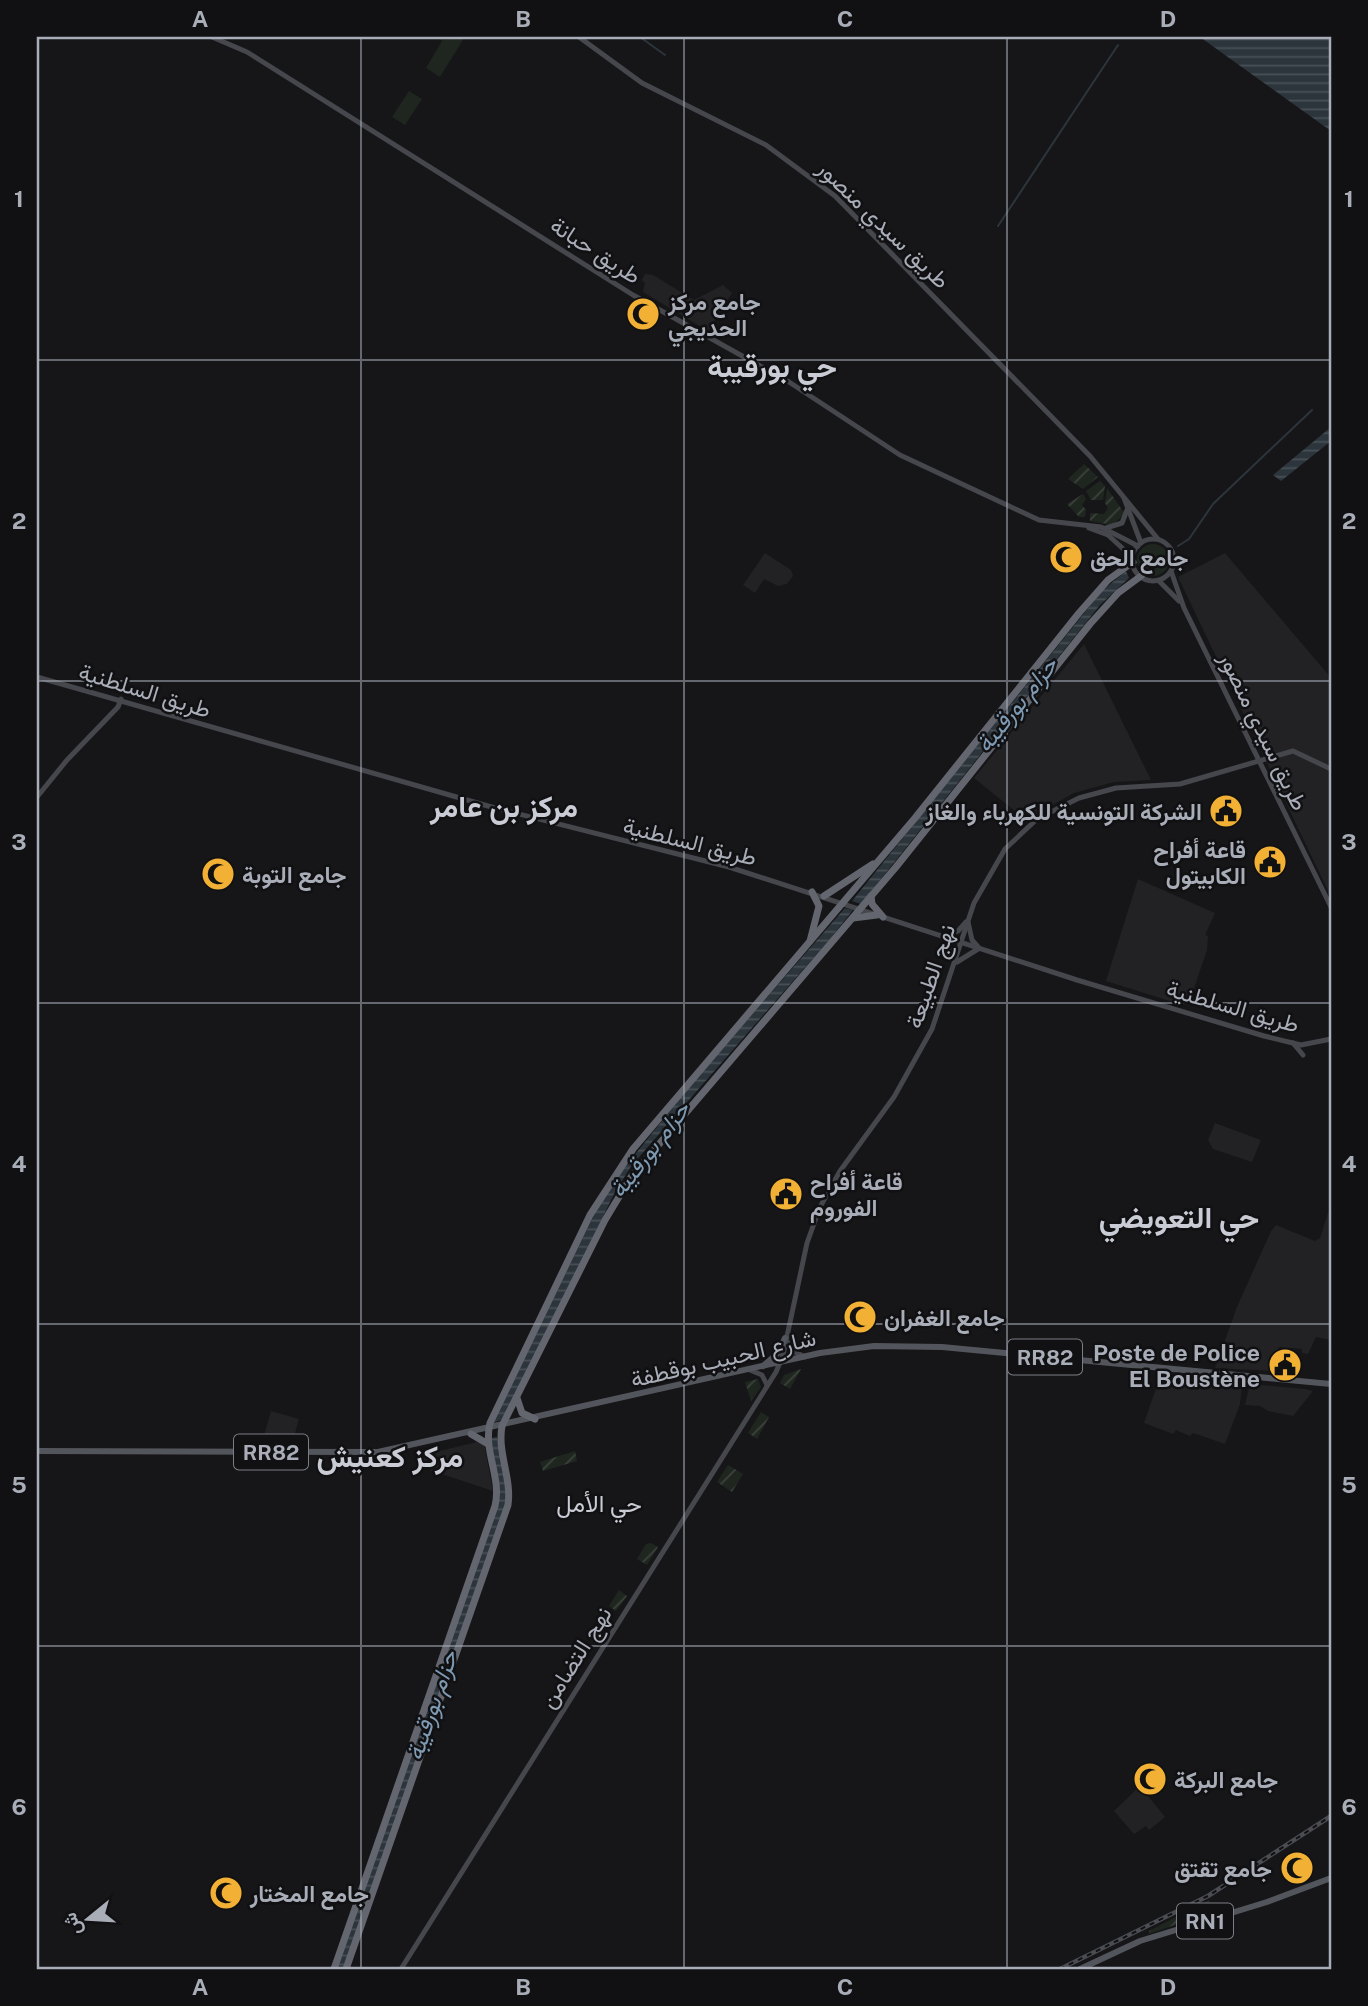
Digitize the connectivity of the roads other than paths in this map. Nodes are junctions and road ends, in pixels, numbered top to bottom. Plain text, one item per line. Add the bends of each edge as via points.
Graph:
1 (212, 37) edge
2 (579, 37) edge
3 (1122, 492) junction
4 (1127, 506) junction
5 (1082, 526) junction
6 (1101, 527) junction
7 (1158, 539) junction
8 (1139, 544) junction
9 (1133, 559) junction
10 (1171, 571) junction
11 (1141, 576) junction
12 (1156, 580) junction
13 (1184, 608) junction
14 (37, 677) edge
15 (121, 699) junction
16 (1259, 760) junction
17 (1331, 769) edge
18 (37, 797) edge
19 (880, 860) junction
20 (813, 892) junction
21 (824, 896) junction
22 (871, 896) junction
23 (844, 903) junction
24 (1331, 907) edge
25 (861, 909) junction
26 (880, 916) junction
27 (853, 918) junction
28 (968, 921) junction
29 (945, 937) junction
30 (961, 942) junction
31 (809, 944) junction
32 (979, 948) junction
33 (955, 963) junction
34 (1331, 1039) edge
35 (1293, 1043) junction
36 (1303, 1055) dead end
37 (785, 1338) junction
38 (805, 1357) junction
39 (780, 1364) junction
40 (761, 1368) junction
41 (750, 1370) junction
42 (1331, 1384) edge
43 (768, 1385) junction
44 (517, 1398) junction
45 (535, 1419) junction
46 (502, 1426) junction
47 (488, 1430) junction
48 (471, 1434) junction
49 (488, 1445) junction
50 (37, 1451) edge
51 (1331, 1878) edge
52 (334, 1969) edge
53 (346, 1969) edge
54 (401, 1969) edge
55 (1080, 1969) edge

1 - 5 street, طريق حبانة via 247,52 644,302 789,382 900,455 1039,520
2 - 3 street, طريق سيدي منصور via 642,83 755,138 828,189
3 - 4 street, طريق سيدي منصور
3 - 7 street, طريق سيدي منصور
4 - 6 street via 1122,523
4 - 8 street, طريق سيدي منصور
5 - 6 street, طريق حبانة
5 - 9 street, طريق حبانة via 1108,536
6 - 8 street, طريق حبانة
7 - 8 street
7 - 10 street via 1172,552
8 - 9 street
9 - 11 street
9 - 19 highway via 1079,613
10 - 12 street
10 - 13 street, طريق سيدي منصور
11 - 12 street
11 - 22 highway via 1090,624
12 - 13 street, طريق سيدي منصور via 1166,585
13 - 16 street, طريق سيدي منصور
14 - 15 street, طريق السلطنية
15 - 18 street
15 - 20 street, طريق السلطنية via 258,743
16 - 17 street, نهج الطبيعة via 1293,751
16 - 24 street, طريق سيدي منصور
16 - 28 street, نهج الطبيعة via 1173,786 1116,788 1055,808 1005,849 985,880
19 - 21 highway
19 - 23 highway
20 - 21 street, طريق السلطنية
20 - 31 highway via 819,906
21 - 23 street, طريق السلطنية
22 - 25 highway
22 - 26 highway
23 - 25 street, طريق السلطنية
23 - 31 highway
25 - 26 street, طريق السلطنية
25 - 27 highway
26 - 27 highway
26 - 29 street, طريق السلطنية
27 - 44 highway via 631,1177
28 - 29 street
28 - 30 street, نهج الطبيعة
28 - 32 street
29 - 30 street, طريق السلطنية
29 - 33 street
30 - 32 street, طريق السلطنية
30 - 33 street, نهج الطبيعة
31 - 47 highway via 633,1149 611,1181 500,1397
32 - 33 street
32 - 35 street, طريق السلطنية
33 - 37 street, نهج الطبيعة via 932,1029 916,1059 820,1207
34 - 35 street, طريق السلطنية via 1310,1045
35 - 36 street
37 - 38 street via 793,1351
37 - 39 street, نهج الطبيعة
37 - 40 main road via 778,1353
38 - 39 main road, شارع الحبيب بوقطفة / RR82
38 - 42 main road, شارع الحبيب بوقطفة / RR82 via 874,1346 942,1347
39 - 40 main road, شارع الحبيب بوقطفة / RR82
39 - 43 street, نهج التضامن
40 - 41 main road, شارع الحبيب بوقطفة / RR82
41 - 43 street via 762,1375
41 - 45 main road, شارع الحبيب بوقطفة / RR82
43 - 54 street, نهج التضامن
44 - 45 highway via 522,1413
44 - 46 highway
45 - 46 main road, شارع الحبيب بوقطفة / RR82
46 - 47 main road, RR82
46 - 53 highway via 508,1505
47 - 48 main road, RR82
47 - 49 highway
48 - 49 highway
48 - 50 main road, RR82 via 377,1452
49 - 52 highway via 496,1501
51 - 55 main road, RN1 via 1140,1941

